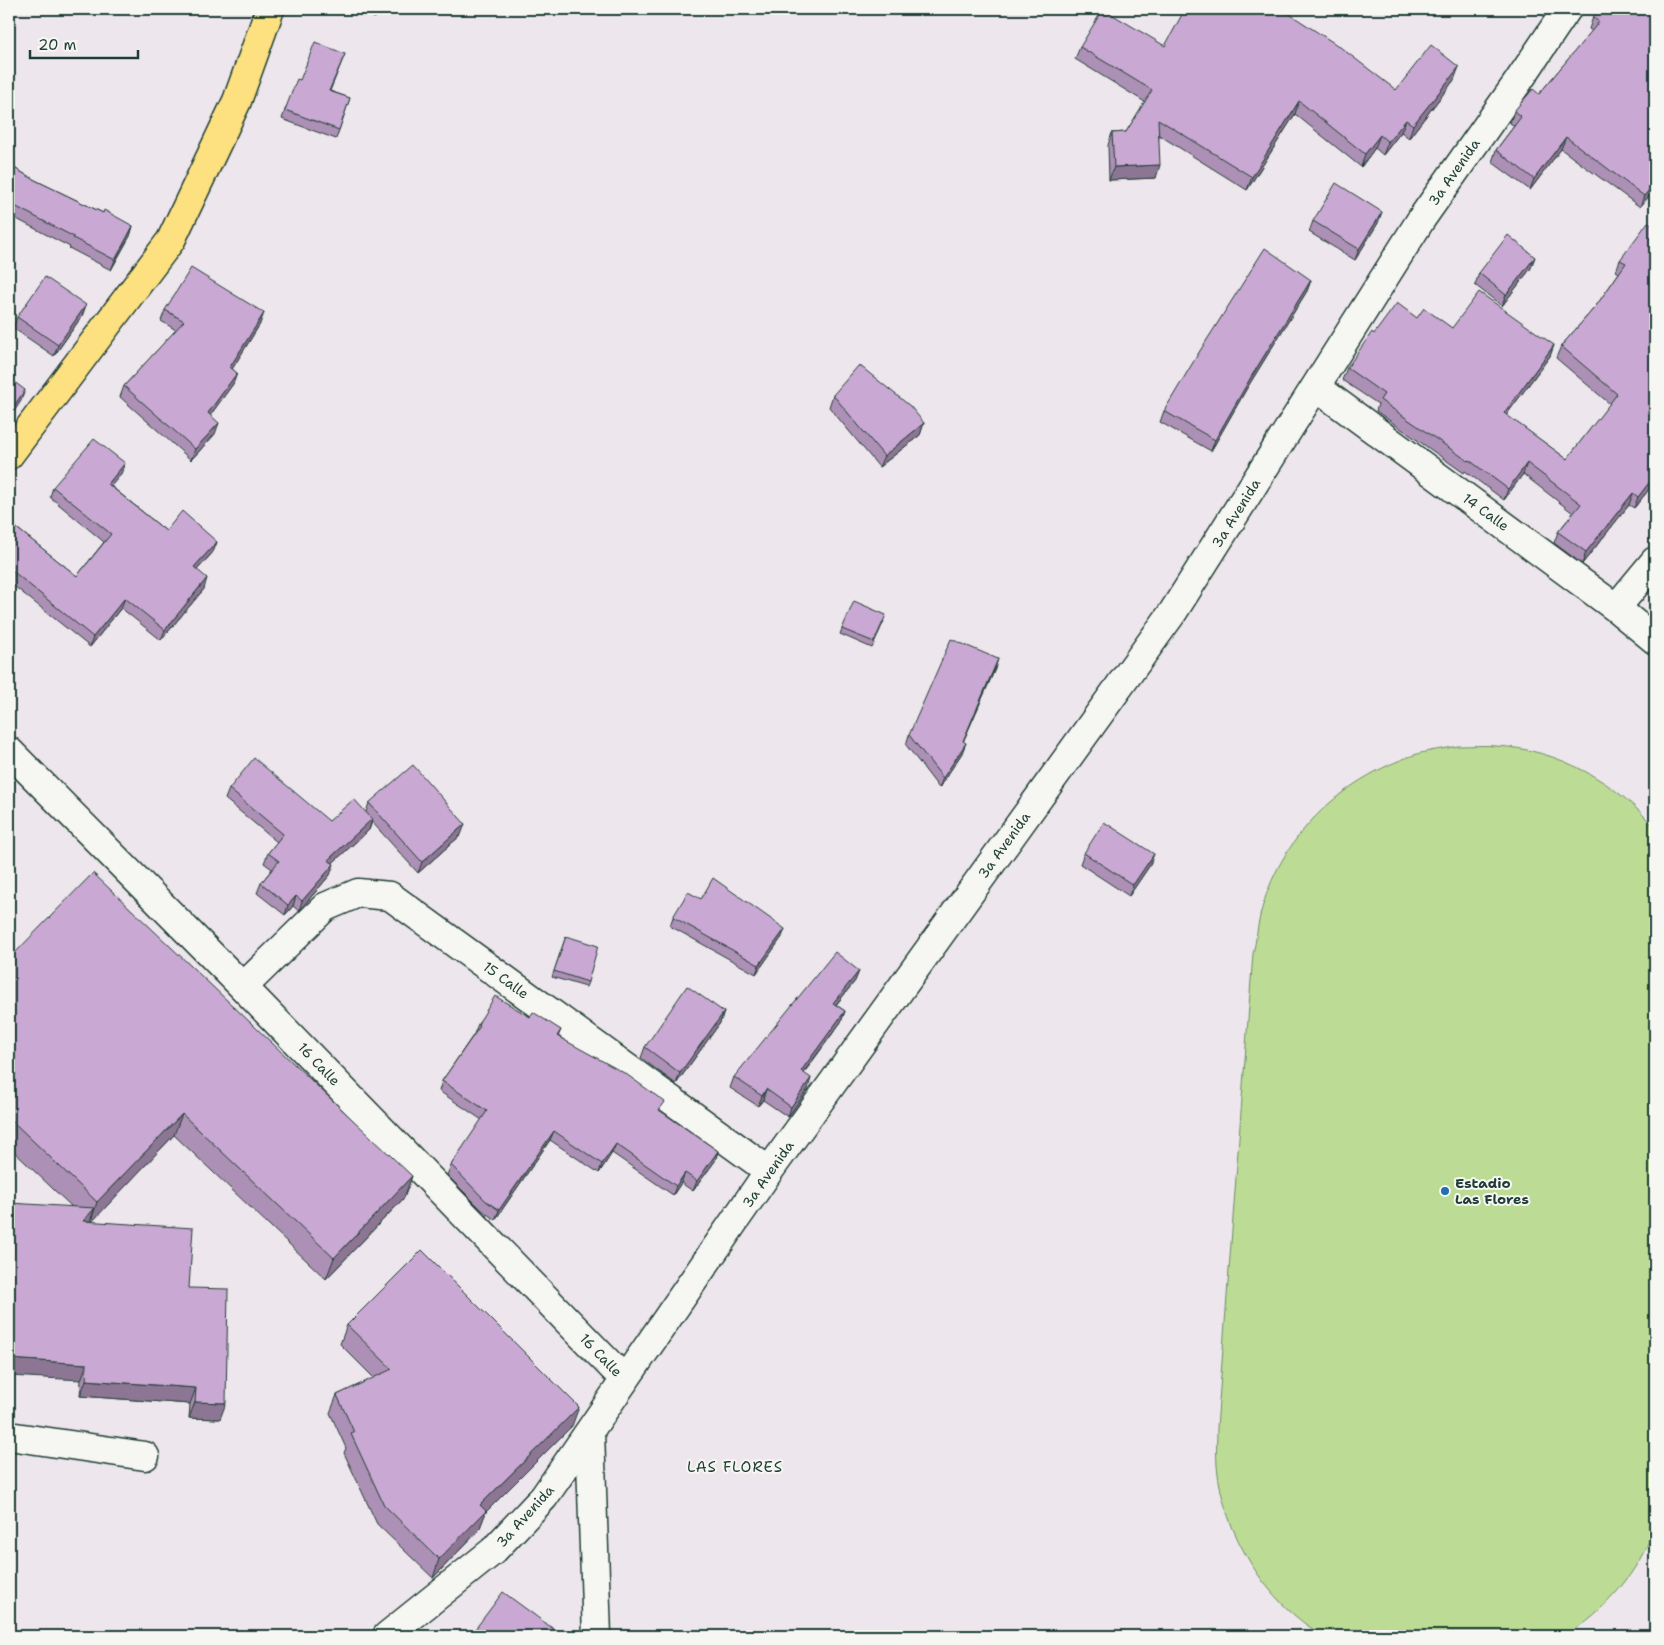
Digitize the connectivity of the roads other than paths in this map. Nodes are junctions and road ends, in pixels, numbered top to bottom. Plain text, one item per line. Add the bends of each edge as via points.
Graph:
1 (270, 9) edge
2 (1567, 9) edge
3 (1316, 387) junction
4 (9, 456) edge
5 (1655, 561) edge
6 (1616, 608) junction
7 (1655, 640) edge
8 (9, 751) edge
9 (243, 987) junction
10 (769, 1171) junction
11 (626, 1380) junction
12 (590, 1432) junction
13 (9, 1436) edge
14 (145, 1456) dead end
15 (387, 1636) edge
16 (597, 1636) edge

1 - 4 main road via 237,101 171,240
2 - 3 street, 3a Avenida via 1422,218
3 - 6 street, 14 Calle
3 - 10 street, 3a Avenida via 1173,612
5 - 6 street
6 - 7 street, 14 Calle
8 - 9 street, 16 Calle
9 - 10 street, 15 Calle via 325,907 358,893 390,896
9 - 11 street, 16 Calle
10 - 11 street, 3a Avenida
11 - 12 street, 3a Avenida
12 - 15 street, 3a Avenida via 544,1497 493,1551
12 - 16 street
13 - 14 street

